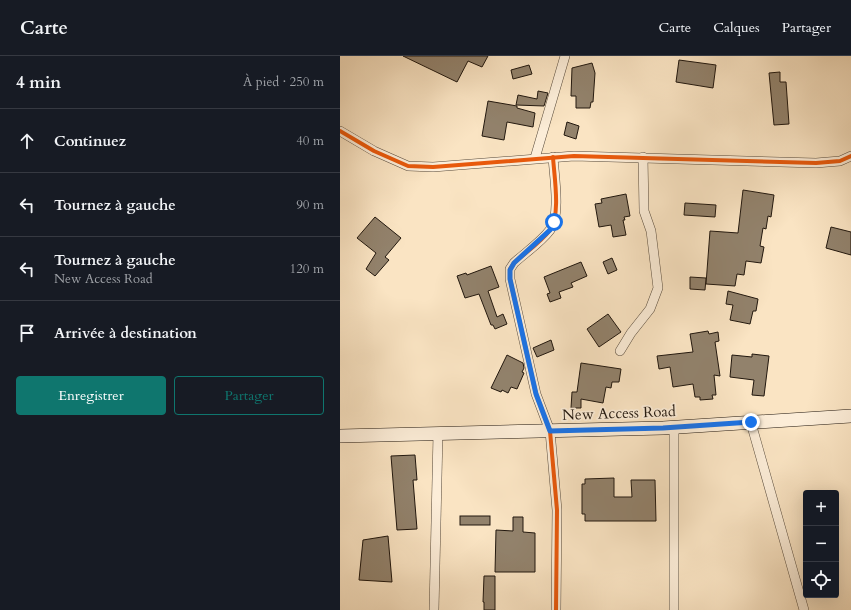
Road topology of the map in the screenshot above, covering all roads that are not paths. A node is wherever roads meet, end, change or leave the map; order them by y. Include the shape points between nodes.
1 (565, 56) edge
2 (340, 131) edge
3 (851, 156) edge
4 (552, 157) junction
5 (643, 157) junction
6 (535, 158) junction
7 (620, 351) dead end
8 (851, 416) edge
9 (751, 422) junction
10 (674, 428) junction
11 (550, 431) junction
12 (438, 434) junction
13 (340, 436) edge
14 (434, 610) edge
15 (556, 610) edge
16 (674, 610) edge
17 (804, 610) edge

1 - 6 street
2 - 6 street via 374,151 408,166 433,167
3 - 5 street via 816,163
4 - 5 street
4 - 6 street
4 - 11 street via 556,213 554,222 550,230 514,263 510,270 536,394
5 - 7 street via 644,210 651,231 658,288 650,309 630,333
8 - 9 main road, New Access Road
9 - 10 main road, New Access Road
9 - 17 street
10 - 11 main road, New Access Road
10 - 16 street
11 - 12 main road, New Access Road
11 - 15 street via 557,510
12 - 13 main road, New Access Road
12 - 14 street

